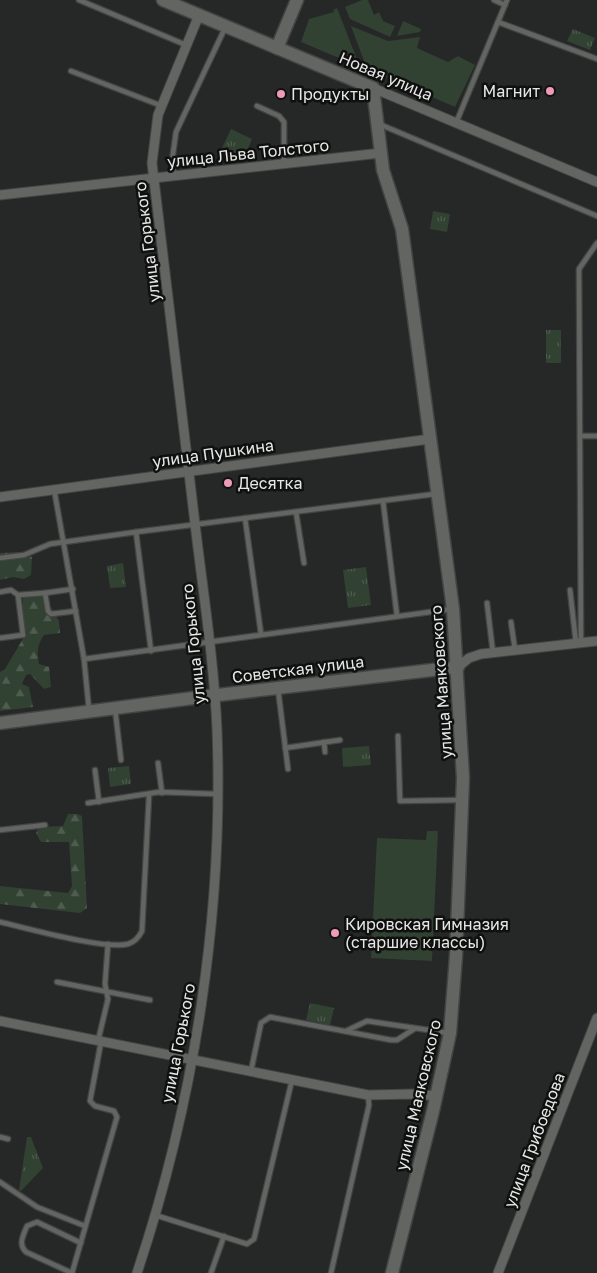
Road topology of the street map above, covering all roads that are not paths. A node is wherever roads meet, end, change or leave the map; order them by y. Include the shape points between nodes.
1 (79, 0) edge
2 (163, 0) edge
3 (297, 0) edge
4 (494, 0) edge
5 (506, 2) edge
6 (199, 15) junction
7 (498, 22) junction
8 (226, 26) junction
9 (187, 45) junction
10 (276, 48) junction
11 (597, 59) edge
12 (71, 71) dead end
13 (373, 88) junction
14 (162, 106) junction
15 (256, 106) dead end
16 (456, 123) junction
17 (377, 124) junction
18 (381, 153) junction
19 (284, 164) junction
20 (174, 176) junction
21 (154, 178) junction
22 (597, 182) edge
23 (0, 195) edge
24 (597, 216) edge
25 (597, 243) edge
26 (580, 436) junction
27 (597, 436) edge
28 (430, 439) junction
29 (189, 471) junction
30 (54, 489) junction
31 (438, 493) junction
32 (0, 497) edge
33 (383, 501) junction
34 (296, 512) junction
35 (245, 518) junction
36 (195, 524) junction
37 (136, 532) junction
38 (64, 542) junction
39 (0, 558) edge
40 (304, 563) dead end
41 (73, 589) junction
42 (570, 590) dead end
43 (0, 592) edge
44 (45, 592) junction
45 (18, 595) junction
46 (487, 603) dead end
47 (453, 609) junction
48 (76, 611) junction
49 (397, 616) junction
50 (511, 622) dead end
51 (261, 634) junction
52 (0, 638) edge
53 (597, 641) edge
54 (209, 643) junction
55 (579, 643) junction
56 (151, 650) junction
57 (515, 650) junction
58 (493, 653) junction
59 (84, 659) junction
60 (458, 667) junction
61 (277, 688) junction
62 (214, 695) junction
63 (114, 708) junction
64 (89, 712) junction
65 (0, 723) edge
66 (398, 736) dead end
67 (340, 740) dead end
68 (324, 742) junction
69 (285, 748) junction
70 (325, 752) dead end
71 (121, 760) dead end
72 (158, 764) dead end
73 (288, 768) dead end
74 (95, 770) dead end
75 (162, 792) junction
76 (217, 794) junction
77 (149, 796) junction
78 (463, 800) junction
79 (98, 802) junction
80 (88, 803) dead end
81 (45, 825) dead end
82 (0, 830) edge
83 (0, 922) edge
84 (108, 944) junction
85 (57, 982) dead end
86 (107, 992) junction
87 (150, 1000) dead end
88 (597, 1018) edge
89 (0, 1021) edge
90 (414, 1028) junction
91 (346, 1031) junction
92 (450, 1033) junction
93 (100, 1041) junction
94 (192, 1060) junction
95 (251, 1071) junction
96 (292, 1080) junction
97 (368, 1095) junction
98 (437, 1096) junction
99 (0, 1137) edge
100 (8, 1139) dead end
101 (0, 1182) edge
102 (154, 1214) junction
103 (85, 1226) junction
104 (224, 1236) junction
105 (81, 1242) junction
106 (72, 1273) edge
107 (137, 1273) edge
108 (211, 1273) edge
109 (331, 1273) edge
110 (392, 1273) edge
111 (498, 1273) edge

1 - 9 lane
2 - 6 street, Новая улица
3 - 10 street
4 - 5 lane
5 - 7 lane
6 - 8 street, Новая улица
6 - 9 street, улица Горького
7 - 11 lane
7 - 16 lane
8 - 10 street, Новая улица
8 - 20 lane via 176,132 172,161
9 - 14 street, улица Горького
10 - 13 street, Новая улица
12 - 14 lane
13 - 16 street, Новая улица
13 - 17 street, улица Маяковского
14 - 21 street, улица Горького via 153,146
15 - 19 lane via 279,116 284,122
16 - 22 street, Новая улица
17 - 18 street, улица Маяковского
17 - 24 lane
18 - 19 street, улица Льва Толстого
18 - 28 street, улица Маяковского via 402,229
19 - 20 street, улица Льва Толстого
20 - 21 street, улица Льва Толстого
21 - 23 street, улица Льва Толстого
21 - 29 street, улица Горького
25 - 26 lane via 579,269
26 - 27 lane
26 - 55 lane
28 - 29 street, улица Пушкина
28 - 31 street, улица Маяковского
29 - 30 street, улица Пушкина
29 - 36 street, улица Горького
30 - 32 street, улица Пушкина
30 - 38 lane
31 - 33 lane
31 - 47 street, улица Маяковского
33 - 34 lane
33 - 49 lane
34 - 35 lane
34 - 40 lane
35 - 36 lane
35 - 51 lane
36 - 37 lane
36 - 54 street, улица Горького
37 - 38 lane
37 - 56 lane
38 - 39 lane via 24,555
38 - 41 lane
41 - 44 lane
41 - 48 lane
42 - 55 lane
43 - 45 lane via 11,590
44 - 45 lane
44 - 48 lane via 51,614
45 - 52 lane via 23,635
46 - 58 lane
47 - 49 lane
47 - 60 street, улица Маяковского
48 - 59 lane
49 - 51 lane
50 - 57 lane
51 - 54 lane
53 - 55 street, Советская улица
54 - 56 lane
54 - 62 street, улица Горького
55 - 57 street, Советская улица
56 - 59 lane
57 - 58 street, Советская улица
58 - 60 street, Советская улица via 469,658
59 - 64 lane
60 - 61 street, Советская улица
60 - 78 street, улица Маяковского
61 - 62 street, Советская улица
61 - 69 lane
62 - 63 street, Советская улица
62 - 76 street, улица Горького
63 - 64 street, Советская улица
63 - 71 lane
64 - 65 street, Советская улица
66 - 78 lane via 400,801
67 - 68 lane
68 - 69 lane
68 - 70 lane
69 - 73 lane
72 - 75 lane
74 - 79 lane
75 - 76 lane
75 - 77 lane
76 - 94 street, улица Горького via 210,943
77 - 79 lane
77 - 84 lane via 142,931 128,944
78 - 92 street, улица Маяковского via 454,1010
79 - 80 lane
81 - 82 lane
83 - 84 lane
84 - 86 lane
85 - 86 lane
86 - 87 lane
86 - 93 lane
88 - 111 street, улица Грибоедова
89 - 93 street
90 - 91 lane via 367,1021
90 - 91 lane via 397,1040
90 - 92 lane
91 - 95 lane via 274,1017 264,1019
92 - 98 street, улица Маяковского
93 - 94 street
93 - 103 lane via 90,1101 95,1106 114,1111 117,1118
94 - 95 street
94 - 102 street, улица Горького
95 - 96 street
96 - 97 street
96 - 104 lane via 254,1239 247,1244
97 - 98 street
97 - 109 lane via 367,1114
98 - 110 street, улица Маяковского
99 - 100 lane
101 - 103 lane via 37,1207
102 - 104 lane
102 - 107 street, улица Горького
103 - 105 lane
104 - 108 lane
105 - 106 lane
105 - 106 lane via 37,1222 27,1226 21,1240 26,1252

